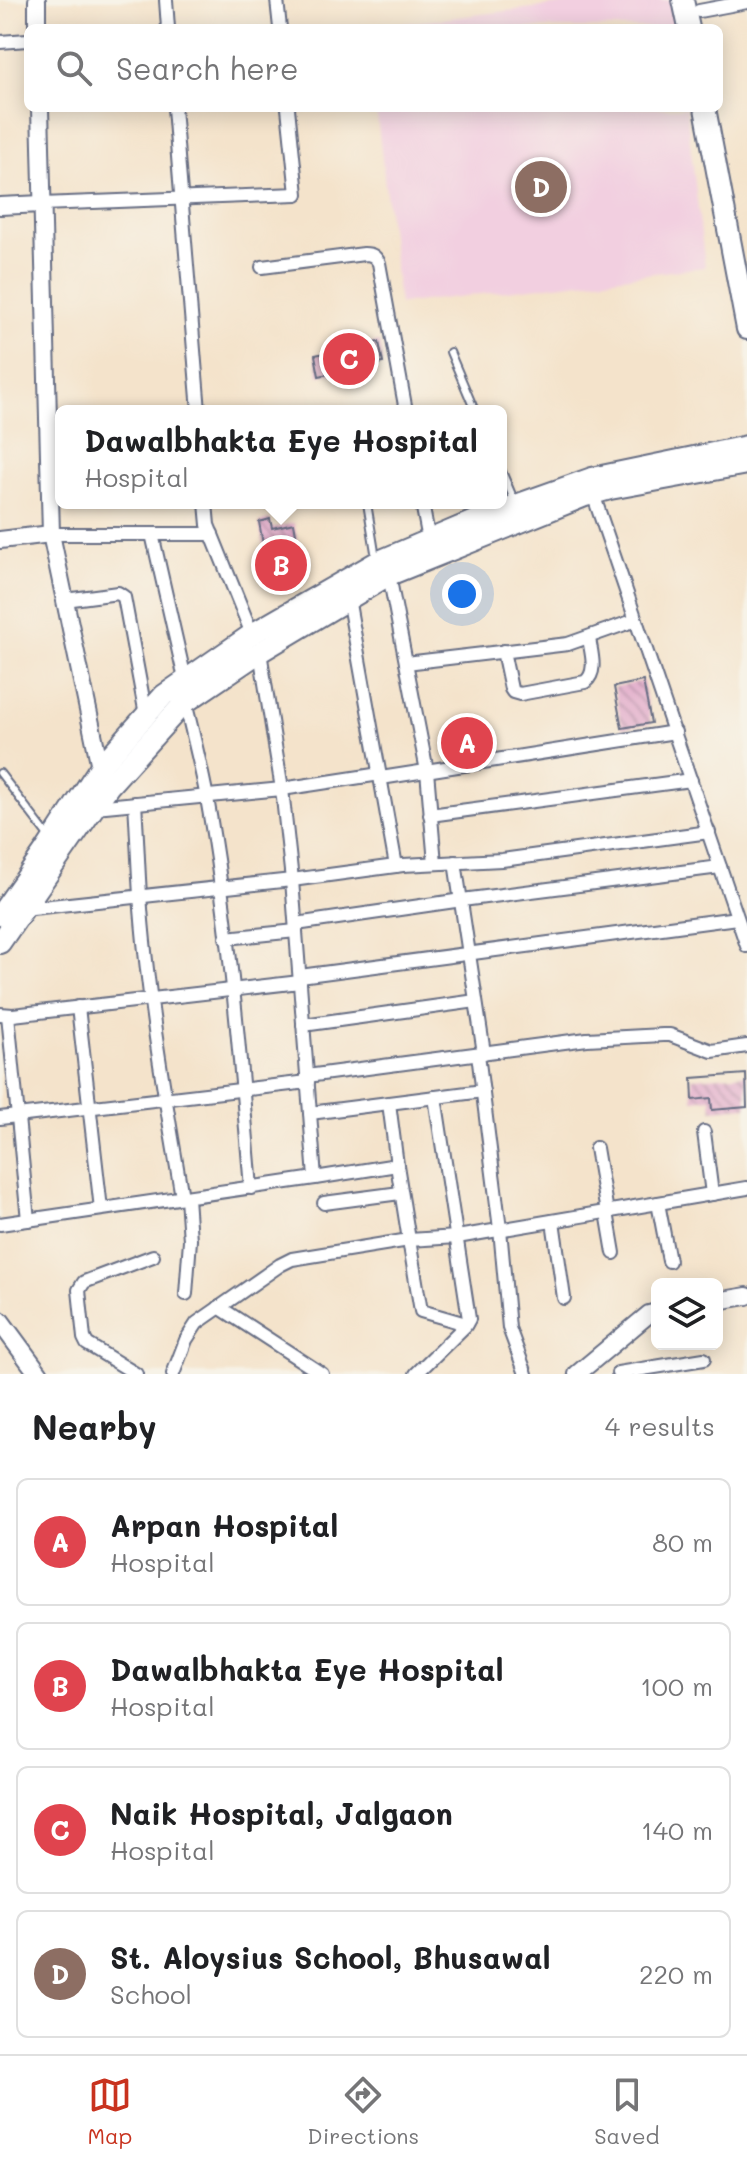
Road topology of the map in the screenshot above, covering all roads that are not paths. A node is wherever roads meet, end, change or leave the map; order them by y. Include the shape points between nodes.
1 (37, 0) edge
2 (166, 0) edge
3 (277, 0) edge
4 (747, 2) edge
5 (694, 13) edge
6 (37, 24) edge
7 (168, 24) edge
8 (280, 24) edge
9 (24, 40) edge
10 (0, 42) edge
11 (40, 112) edge
12 (174, 112) edge
13 (288, 112) edge
14 (706, 112) edge
15 (719, 112) edge
16 (181, 198) junction
17 (42, 204) junction
18 (0, 206) edge
19 (747, 261) edge
20 (262, 267) dead end
21 (747, 329) edge
22 (450, 352) dead end
23 (198, 405) edge
24 (405, 405) edge
25 (472, 405) edge
26 (747, 446) edge
27 (747, 464) edge
28 (507, 482) edge
29 (593, 494) junction
30 (517, 505) junction
31 (207, 509) edge
32 (368, 509) edge
33 (423, 509) edge
34 (507, 509) edge
35 (507, 509) edge
36 (51, 534) junction
37 (152, 534) junction
38 (212, 534) junction
39 (0, 540) edge
40 (429, 540) junction
41 (383, 569) junction
42 (348, 598) junction
43 (65, 600) junction
44 (636, 620) junction
45 (589, 638) junction
46 (256, 643) junction
47 (503, 651) junction
48 (406, 663) junction
49 (185, 679) junction
50 (185, 702) junction
51 (146, 715) junction
52 (675, 732) junction
53 (100, 767) junction
54 (427, 771) junction
55 (0, 773) edge
56 (380, 776) junction
57 (691, 780) junction
58 (282, 789) junction
59 (207, 796) junction
60 (135, 803) junction
61 (95, 807) junction
62 (430, 815) junction
63 (709, 832) junction
64 (52, 841) junction
65 (455, 862) junction
66 (435, 863) junction
67 (396, 866) junction
68 (720, 867) junction
69 (292, 880) junction
70 (220, 888) junction
71 (140, 897) junction
72 (462, 900) junction
73 (23, 909) junction
74 (0, 915) edge
75 (737, 918) junction
76 (296, 928) junction
77 (226, 938) junction
78 (0, 943) edge
79 (747, 946) edge
80 (469, 953) junction
81 (300, 979) junction
82 (233, 990) junction
83 (152, 999) junction
84 (476, 1001) junction
85 (78, 1007) junction
86 (4, 1014) edge
87 (303, 1025) junction
88 (747, 1046) edge
89 (481, 1054) junction
90 (308, 1079) junction
91 (242, 1090) junction
92 (483, 1091) junction
93 (435, 1097) junction
94 (165, 1099) junction
95 (389, 1103) junction
96 (88, 1108) junction
97 (310, 1113) junction
98 (18, 1116) junction
99 (0, 1118) edge
100 (704, 1132) dead end
101 (596, 1148) dead end
102 (397, 1165) junction
103 (315, 1178) junction
104 (251, 1188) junction
105 (747, 1188) edge
106 (400, 1193) junction
107 (712, 1194) junction
108 (184, 1197) junction
109 (324, 1203) dead end
110 (658, 1203) junction
111 (101, 1209) junction
112 (608, 1212) junction
113 (28, 1220) junction
114 (553, 1221) junction
115 (0, 1224) edge
116 (500, 1229) junction
117 (457, 1237) junction
118 (409, 1240) junction
119 (614, 1253) dead end
120 (153, 1256) dead end
121 (669, 1261) dead end
122 (186, 1294) dead end
123 (747, 1296) edge
124 (564, 1298) dead end
125 (723, 1300) edge
126 (219, 1307) junction
127 (651, 1314) edge
128 (0, 1321) edge
129 (466, 1324) junction
130 (704, 1359) dead end
131 (672, 1370) edge
132 (319, 1373) edge
133 (618, 1373) edge
134 (39, 1374) edge
135 (136, 1374) edge
136 (173, 1374) edge
137 (416, 1374) edge
138 (526, 1374) edge
139 (577, 1374) edge

1 - 6 street
2 - 7 street
3 - 8 street
4 - 5 street
9 - 10 street
11 - 17 street
12 - 16 street
13 - 16 street via 297,194
14 - 21 main road
15 - 19 main road
16 - 17 street
16 - 23 street
17 - 18 street
17 - 36 street
20 - 24 street via 364,254 376,257
22 - 25 lane
26 - 30 main road via 592,478
27 - 29 main road
28 - 30 lane
29 - 41 main road
29 - 44 street
30 - 35 main road
31 - 38 street
32 - 41 lane
33 - 40 street
34 - 40 main road
36 - 37 street
36 - 39 street
36 - 43 street
37 - 38 street
37 - 49 street
38 - 46 street
40 - 41 main road
41 - 42 main road
41 - 46 main road
41 - 48 street
42 - 46 main road
42 - 56 street
43 - 51 street via 118,593 124,597
43 - 53 street
44 - 45 street
44 - 52 street
45 - 47 street
45 - 47 street via 589,679 520,694 511,689
46 - 49 main road
46 - 50 main road
46 - 58 street
47 - 48 street
48 - 54 street
49 - 51 main road
50 - 59 street
50 - 61 main road
51 - 53 main road
52 - 54 street
52 - 57 street
53 - 64 main road
54 - 56 street
54 - 62 street
55 - 64 lane
56 - 58 street
56 - 67 street
57 - 62 street
57 - 63 street
58 - 59 street
58 - 69 street
59 - 60 street
59 - 70 street
60 - 61 street
60 - 71 street
61 - 73 main road
62 - 66 street
63 - 65 street
63 - 68 street
64 - 74 main road
65 - 66 street
65 - 72 street
66 - 67 street
67 - 69 street
68 - 72 street
68 - 75 street
69 - 70 street
69 - 76 street
70 - 71 street
70 - 77 street
71 - 73 street
71 - 83 street
72 - 76 street
72 - 80 street
73 - 78 main road
75 - 79 street
75 - 80 street
76 - 77 street
76 - 81 street
77 - 82 street
80 - 81 street
80 - 84 street
81 - 82 street
81 - 87 street
82 - 83 street
82 - 91 street
83 - 85 street
83 - 94 street
84 - 87 street
84 - 89 street
85 - 86 street
85 - 96 street
86 - 98 street
87 - 90 street
88 - 89 street via 712,1051 663,1035
89 - 90 street
89 - 92 street
90 - 91 street
90 - 97 street
91 - 94 street
91 - 104 street
92 - 93 street
92 - 116 street
93 - 95 street
93 - 117 street
94 - 96 street
94 - 108 street
95 - 97 street
95 - 102 street
96 - 98 street
96 - 111 street
97 - 103 street
98 - 99 street
98 - 113 street
100 - 107 street
101 - 112 street
102 - 103 street
102 - 106 street
103 - 104 street
104 - 108 street
105 - 107 street
106 - 109 street
106 - 118 street
107 - 110 street
108 - 111 street
108 - 122 street via 190,1240
110 - 112 street
110 - 121 street
111 - 113 street
112 - 114 street
112 - 119 street
113 - 115 street
114 - 116 street
114 - 124 street
116 - 117 street
116 - 138 street via 509,1328
117 - 118 street
117 - 129 street via 469,1314
118 - 126 street via 286,1261
118 - 129 street via 421,1311
120 - 135 street via 84,1282 79,1290 87,1344
123 - 125 street
126 - 132 street
126 - 136 street via 191,1330
127 - 139 street
128 - 134 main road
129 - 137 street
130 - 131 street
131 - 133 street

